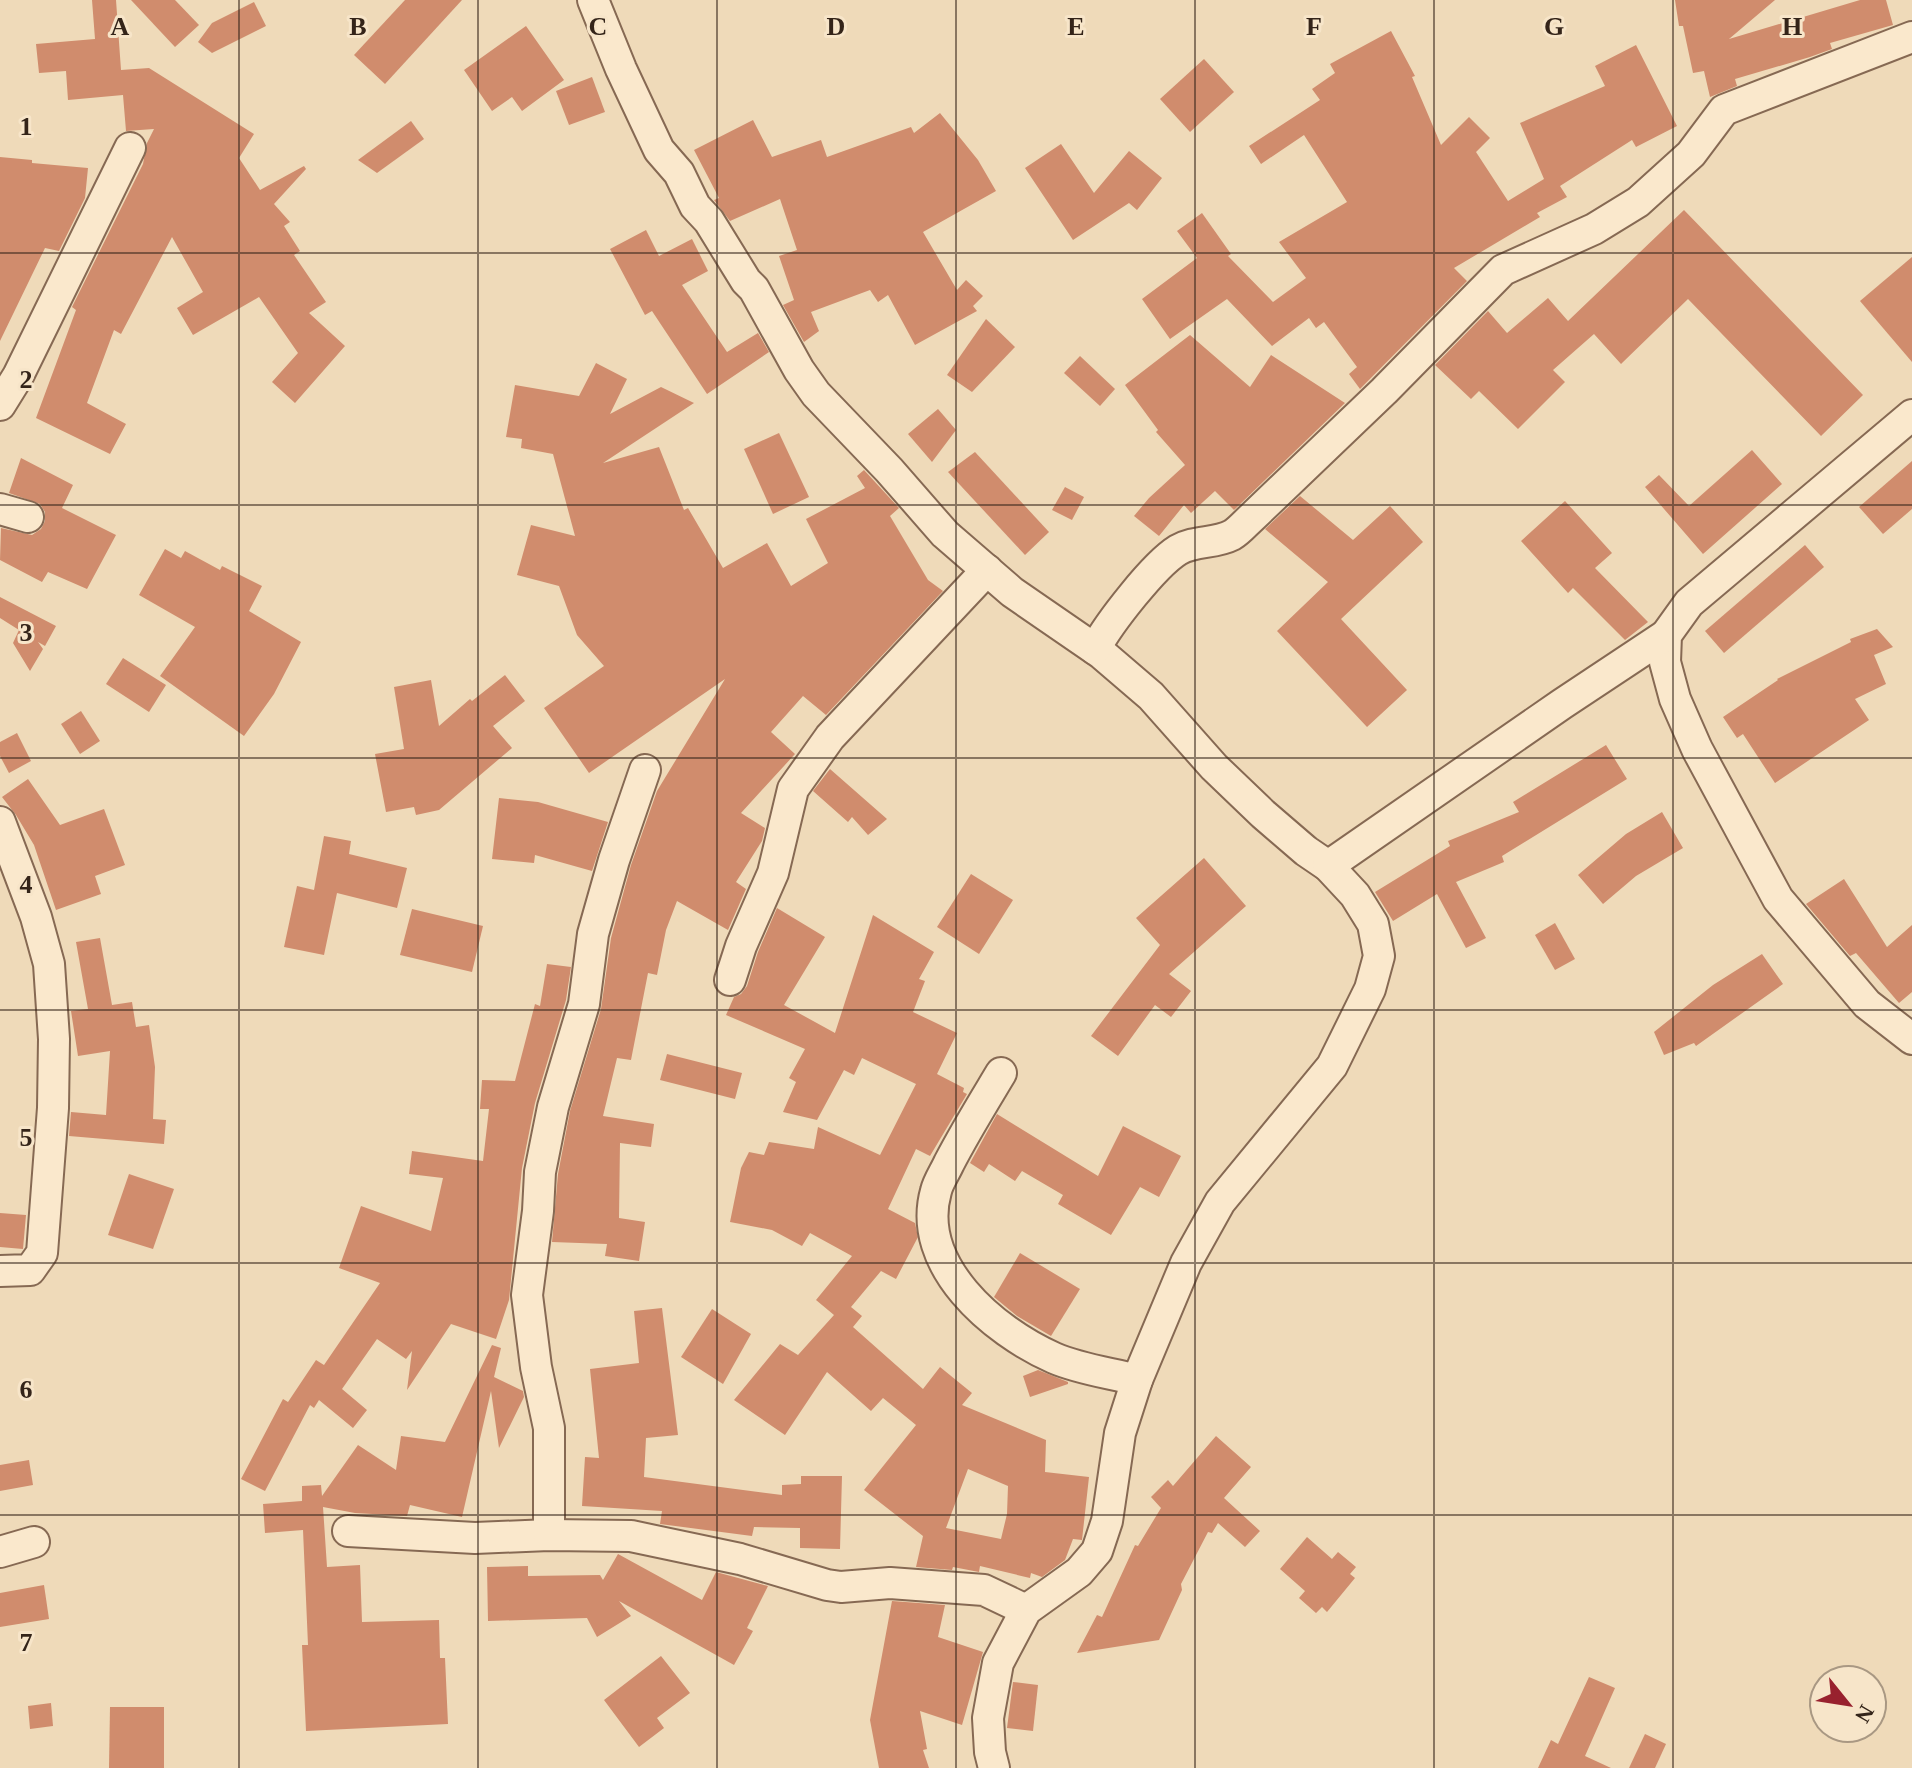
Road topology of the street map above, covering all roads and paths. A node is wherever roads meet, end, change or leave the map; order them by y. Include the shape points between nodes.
1 (593, 0) edge
2 (1912, 37) edge
3 (130, 148) dead end
4 (0, 405) edge
5 (1912, 415) edge
6 (987, 570) junction
7 (1666, 635) junction
8 (1095, 649) junction
9 (645, 770) dead end
10 (0, 822) edge
11 (1328, 866) junction
12 (730, 980) dead end
13 (1912, 1039) edge
14 (1001, 1073) dead end
15 (0, 1271) edge
16 (1137, 1380) junction
17 (348, 1531) dead end
18 (549, 1535) junction
19 (34, 1542) dead end
20 (0, 1552) edge
21 (1026, 1610) junction
22 (994, 1768) edge

1 - 6 street via 659,150 754,289 799,370 945,534
2 - 8 street via 1724,110 1691,154 1638,202 1594,229 1503,270 1246,523 1232,535 1179,549 1163,562 1107,626
3 - 4 street
5 - 7 street via 1689,603
6 - 8 street
6 - 12 street via 830,737 793,789 773,873
7 - 11 street
7 - 13 street via 1665,662 1675,699 1778,899 1867,1004
8 - 11 street via 1151,696 1263,814
9 - 18 street via 593,934 584,1004 540,1172 527,1295 549,1428
10 - 15 street via 49,964 54,1039 42,1253 30,1270
11 - 16 street via 1373,924 1379,956 1370,989 1332,1066 1220,1202 1186,1263
14 - 16 street via 936,1190 934,1239 958,1287 997,1323 1054,1358
16 - 21 street via 1120,1433 1107,1521 1097,1551 1079,1572
17 - 18 street via 475,1538
18 - 21 street via 631,1536 841,1587 890,1583 984,1590
19 - 20 street
21 - 22 street via 998,1663 988,1718

